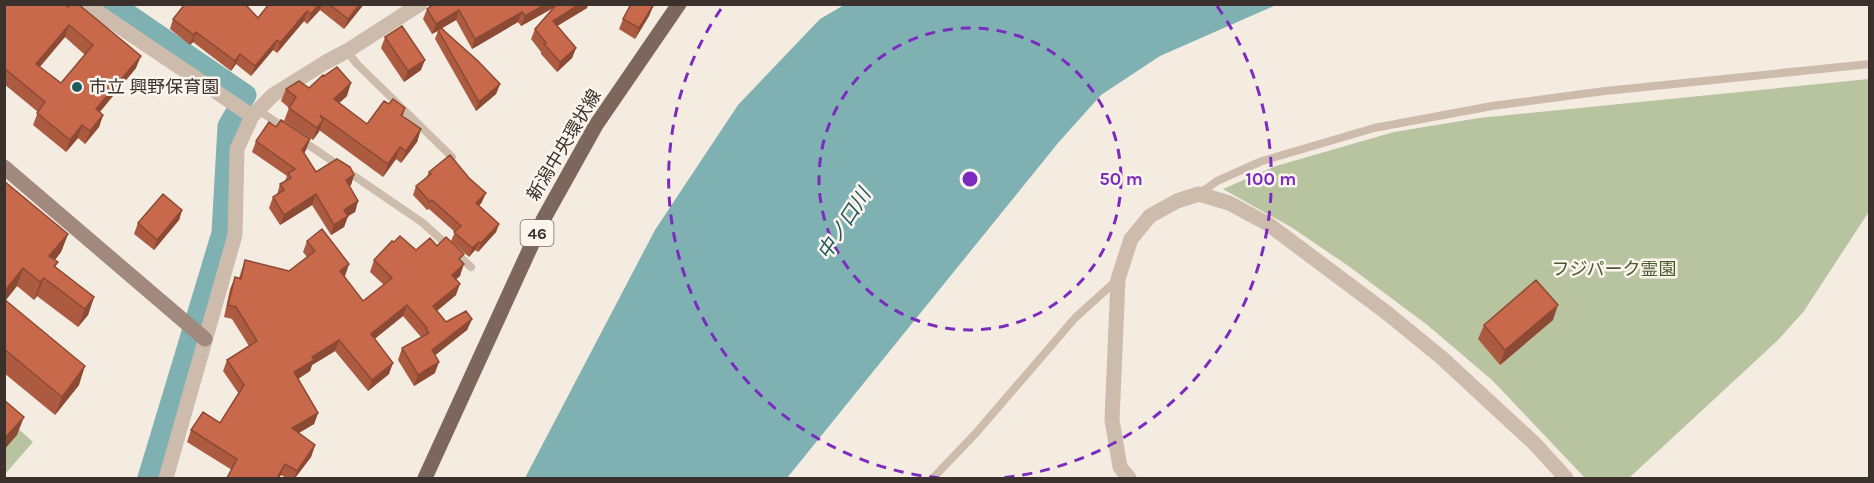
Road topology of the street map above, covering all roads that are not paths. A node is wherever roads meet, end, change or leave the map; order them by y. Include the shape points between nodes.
1 (86, 4) edge
2 (420, 4) edge
3 (679, 4) edge
4 (347, 51) junction
5 (1869, 64) edge
6 (255, 113) junction
7 (287, 130) edge
8 (297, 136) edge
9 (452, 157) edge
10 (4, 167) edge
11 (1199, 194) junction
12 (471, 267) dead end
13 (1118, 279) junction
14 (205, 339) junction
15 (166, 478) edge
16 (425, 478) edge
17 (933, 478) edge
18 (1129, 478) edge
19 (1566, 478) edge

1 - 6 street
2 - 4 street
3 - 16 main road, 新潟中央環状線 / 46 via 596,125 543,220
4 - 6 street via 273,95
4 - 9 lane
5 - 11 lane via 1605,91 1492,106 1374,128 1262,161 1217,181
6 - 7 lane
6 - 14 street via 237,149 235,235
8 - 12 lane via 423,223
10 - 14 street
11 - 13 street via 1149,216 1131,239
11 - 19 street via 1229,202 1268,224 1387,313 1442,358
13 - 17 lane via 1075,318
13 - 18 street via 1112,420 1120,467
14 - 15 street

